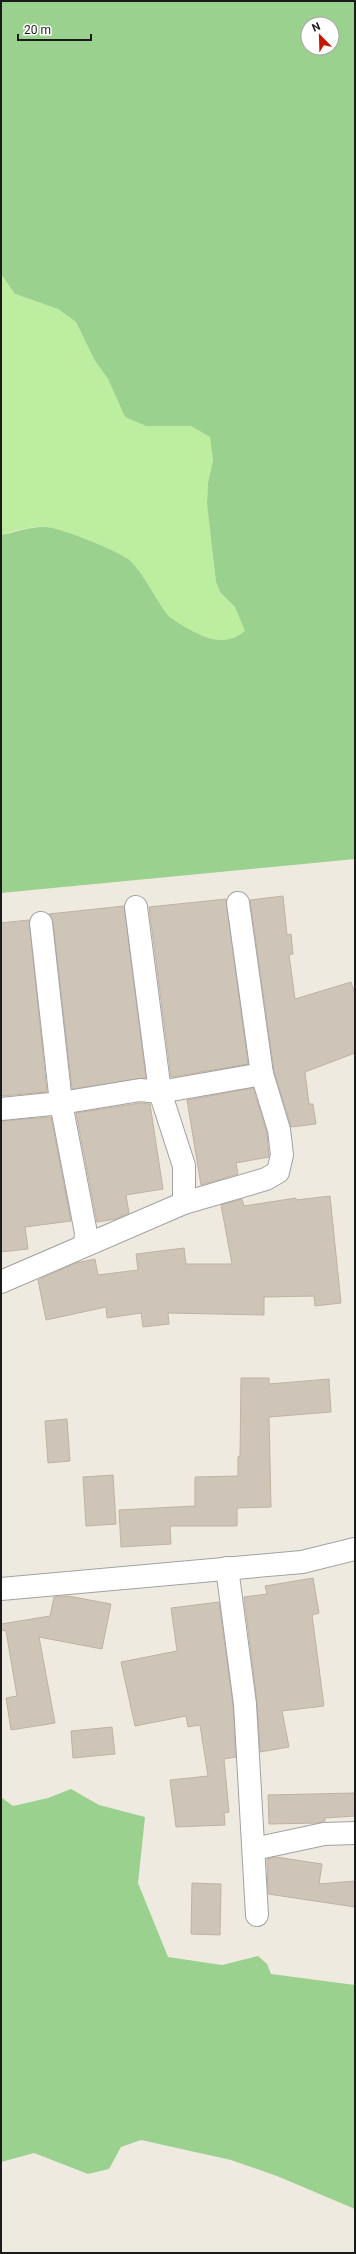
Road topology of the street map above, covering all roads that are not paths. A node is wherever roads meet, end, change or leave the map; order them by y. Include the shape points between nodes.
1 (238, 903) dead end
2 (136, 907) dead end
3 (41, 923) dead end
4 (262, 1074) junction
5 (160, 1092) junction
6 (61, 1103) junction
7 (1, 1109) edge
8 (184, 1203) junction
9 (85, 1246) junction
10 (1, 1282) edge
11 (355, 1549) edge
12 (227, 1568) junction
13 (1, 1589) edge
14 (355, 1833) edge
15 (254, 1849) junction
16 (257, 1915) dead end

1 - 4 street
2 - 5 street
3 - 6 street
4 - 5 street
4 - 8 street via 280,1136 282,1155 278,1172 266,1179
5 - 6 street via 140,1090
5 - 8 street via 184,1166
6 - 7 street
6 - 9 street via 86,1233
8 - 9 street
9 - 10 street
11 - 12 street via 302,1562
12 - 13 street
12 - 15 street via 245,1704
14 - 15 street via 324,1834
15 - 16 street

